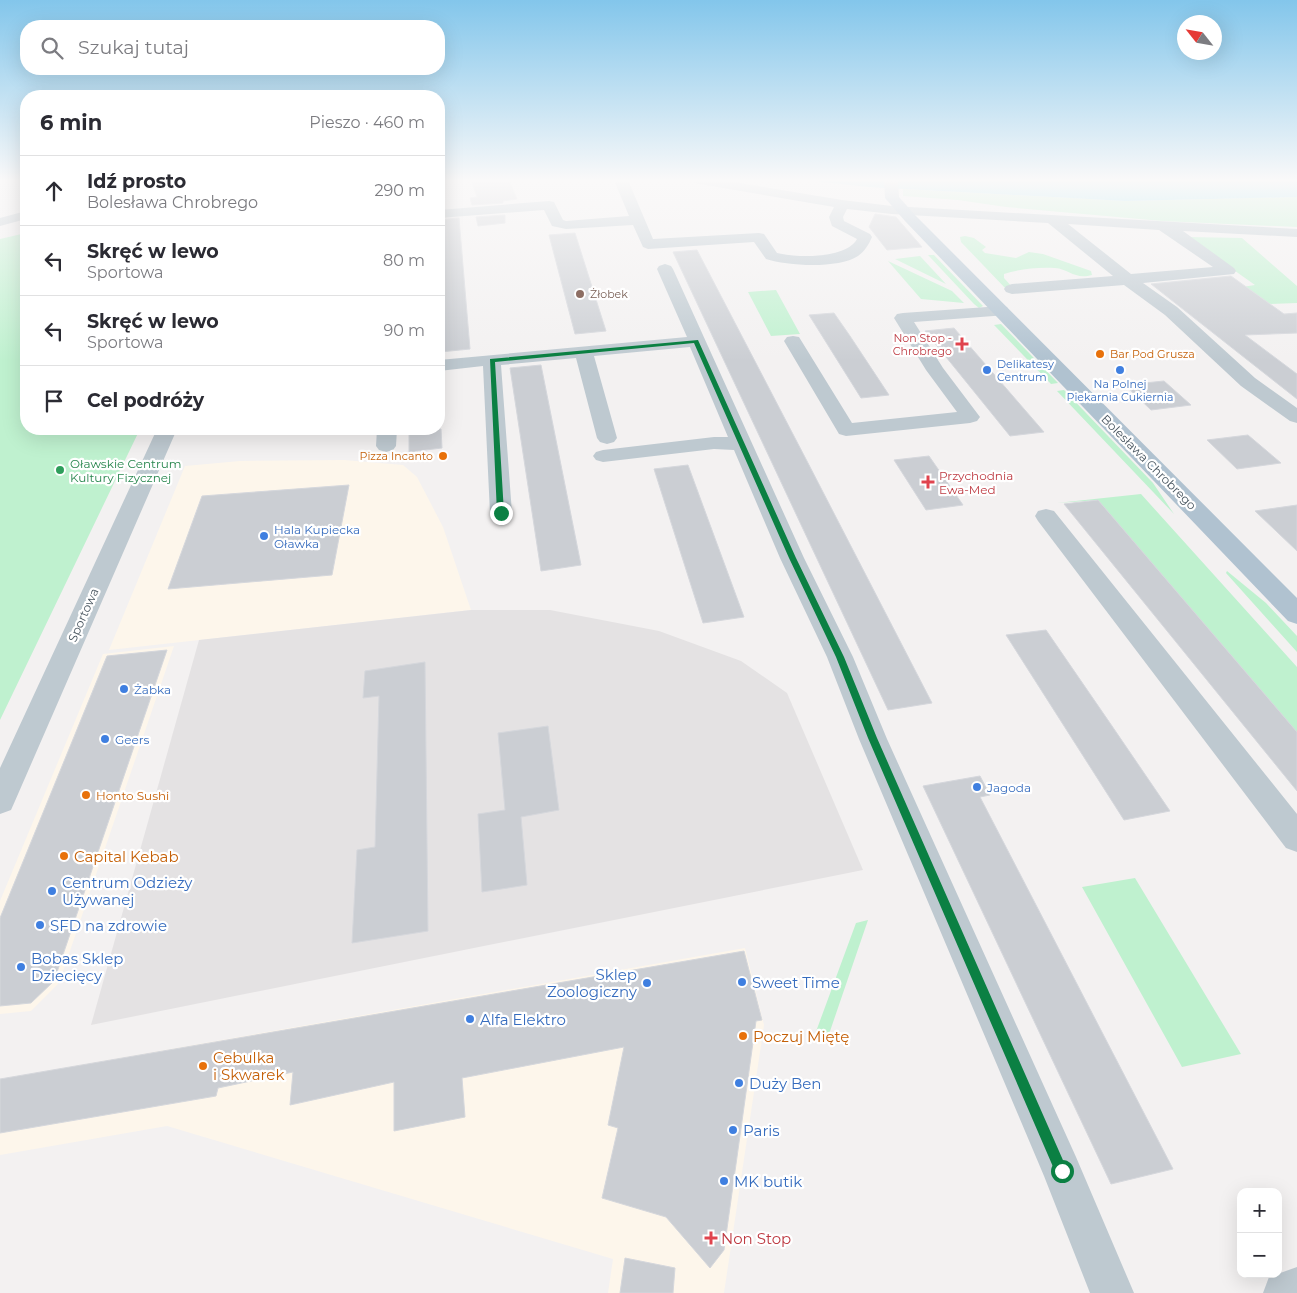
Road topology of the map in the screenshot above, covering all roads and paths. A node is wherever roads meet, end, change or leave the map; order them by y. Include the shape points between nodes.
1 (646, 240) edge
2 (706, 240) edge
3 (761, 240) edge
4 (864, 240) edge
5 (932, 240) edge
6 (1078, 240) edge
7 (1187, 240) edge
8 (665, 269) dead end
9 (1128, 280) junction
10 (1012, 289) dead end
11 (1000, 311) junction
12 (696, 341) junction
13 (794, 341) dead end
14 (585, 351) junction
15 (492, 361) junction
16 (445, 365) edge
17 (1297, 417) edge
18 (164, 435) edge
19 (740, 444) junction
20 (501, 513) dead end
21 (1046, 516) dead end
22 (1297, 614) edge
23 (0, 801) edge
24 (1297, 838) edge
25 (1297, 1290) edge
26 (1112, 1293) edge
27 (1285, 1293) edge

1 - 2 street via 648,244
3 - 4 street via 771,256 793,261 850,254
5 - 11 main road, Bolesława Chrobrego
6 - 9 street
7 - 9 street via 1228,271
8 - 12 street
9 - 10 street
9 - 17 street via 1171,311 1185,328 1248,382
11 - 13 street via 903,318 935,370 970,417 846,430
11 - 22 main road, Bolesława Chrobrego
12 - 14 street
12 - 19 street
14 - 15 street
14 - 19 street via 605,447
15 - 16 street
15 - 20 street
18 - 23 street, Sportowa
19 - 26 street via 840,657
21 - 24 street
25 - 27 street

